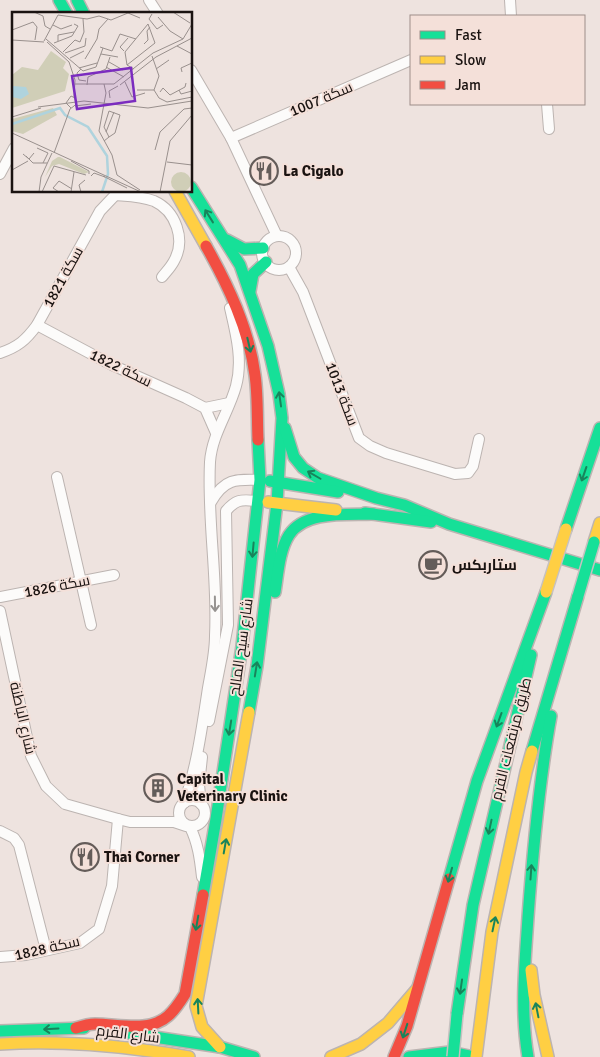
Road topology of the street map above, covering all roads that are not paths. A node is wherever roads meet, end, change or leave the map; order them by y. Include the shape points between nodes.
1 (59, 0) edge
2 (77, 0) edge
3 (149, 0) edge
4 (510, 0) edge
5 (66, 12) edge
6 (83, 12) edge
7 (157, 12) edge
8 (511, 15) edge
9 (410, 60) edge
10 (192, 72) edge
11 (547, 105) edge
12 (549, 129) dead end
13 (231, 138) junction
14 (12, 152) edge
15 (0, 174) edge
16 (192, 189) edge
17 (176, 192) edge
18 (117, 193) edge
19 (277, 236) junction
20 (223, 237) junction
21 (263, 248) junction
22 (266, 262) junction
23 (289, 267) junction
24 (222, 273) junction
25 (162, 277) dead end
26 (250, 292) junction
27 (37, 325) junction
28 (0, 353) edge
29 (229, 403) junction
30 (205, 408) junction
31 (282, 418) junction
32 (600, 428) edge
33 (216, 434) junction
34 (480, 440) dead end
35 (57, 477) dead end
36 (260, 480) junction
37 (279, 482) junction
38 (376, 498) junction
39 (258, 501) junction
40 (277, 503) junction
41 (211, 504) junction
42 (373, 514) junction
43 (600, 523) edge
44 (449, 524) junction
45 (600, 570) edge
46 (114, 575) dead end
47 (82, 582) junction
48 (546, 592) junction
49 (0, 597) edge
50 (0, 611) edge
51 (571, 617) junction
52 (91, 625) dead end
53 (261, 638) junction
54 (201, 804) junction
55 (182, 806) junction
56 (118, 819) junction
57 (163, 822) junction
58 (188, 826) junction
59 (0, 831) edge
60 (201, 900) junction
61 (528, 920) junction
62 (46, 950) junction
63 (0, 957) edge
64 (417, 988) junction
65 (76, 1028) junction
66 (0, 1032) edge
67 (0, 1044) edge
68 (220, 1047) junction
69 (189, 1057) edge
70 (254, 1057) edge
71 (331, 1057) edge
72 (394, 1057) edge
73 (410, 1057) edge
74 (453, 1057) edge
75 (475, 1057) edge
76 (528, 1057) edge
77 (548, 1057) edge

1 - 5 main road
2 - 6 main road
3 - 7 street
4 - 8 street
9 - 13 street, سكة 1007
10 - 13 street
11 - 12 street
13 - 19 street
14 - 15 street
20 -> 16 main road, شارع سيح المالح
17 - 24 main road, شارع سيح المالح
18 - 25 street via 150,200 171,214 179,234 178,249
18 - 27 street, سكة 1821 via 100,210
19 - 21 street
19 - 23 street via 288,238 295,247 296,257
20 - 21 main road via 238,249
20 - 26 main road, شارع سيح المالح via 240,265
21 - 22 street
22 - 23 street via 274,269
22 - 26 main road via 252,276
23 - 34 street, سكة 1013 via 303,292 360,438 386,453 456,474 468,473 473,466
24 - 29 street via 238,343 236,386
24 -> 36 main road, شارع سيح المالح via 248,339 255,375
31 -> 26 main road, شارع سيح المالح via 268,346
27 - 28 street, سكة 1821 via 26,340
27 - 30 street, سكة 1822 via 112,365
29 - 30 street
29 - 33 street
30 - 33 street
31 - 37 main road, شارع سيح المالح
38 -> 31 main road via 318,478 303,468 294,457
32 -> 48 main road, طريق مرتفعات القرم, bridge
33 - 41 street via 210,460
35 - 47 street
36 - 37 main road
36 - 39 main road, شارع سيح المالح
36 - 41 street via 228,482 217,492
37 - 38 main road
37 - 40 main road, شارع سيح المالح
38 - 44 main road via 404,505
39 - 40 main road
39 - 54 street via 241,500 226,511 228,625 203,751 198,785
39 -> 60 main road, شارع سيح المالح via 242,646
40 - 42 main road
40 - 53 main road, شارع سيح المالح
41 -> 55 street via 216,637 203,724 190,787
42 - 44 main road
42 - 53 main road via 309,519 290,534
43 - 51 main road, طريق مرتفعات القرم, bridge
44 - 45 main road
46 - 47 street, سكة 1826
47 - 49 street, سكة 1826
47 - 52 street
48 -> 64 main road via 477,781
48 -> 74 main road, طريق مرتفعات القرم, bridge via 473,905
50 - 56 street, شارع الباطنة via 31,756 46,786 66,804
61 -> 51 main road via 534,832 544,755
75 -> 51 main road, طريق مرتفعات القرم via 492,932 526,772
68 -> 53 main road, شارع سيح المالح via 202,1027 196,1006
54 - 55 street via 190,800
54 - 58 street via 205,811 204,819 198,825
55 - 57 street
55 - 58 street via 180,820
56 - 57 street, شارع الباطنة
56 - 62 street, سكة 1828 via 112,886 99,929 80,943
57 - 58 street, شارع الباطنة
58 - 60 street via 196,840 201,861
59 - 62 street via 14,838 19,845
60 -> 65 main road, شارع سيح المالح via 185,994 177,1008 166,1018 140,1027 96,1023
61 - 76 main road via 523,1010
77 -> 61 main road via 534,994
62 - 63 street, سكة 1828
64 - 71 main road via 388,1023 361,1044
64 -> 72 main road
65 -> 66 main road, شارع القرم
65 - 68 main road, شارع القرم
67 - 69 main road, شارع القرم via 67,1042
68 - 70 main road, شارع القرم
73 - 75 main road via 450,1052

